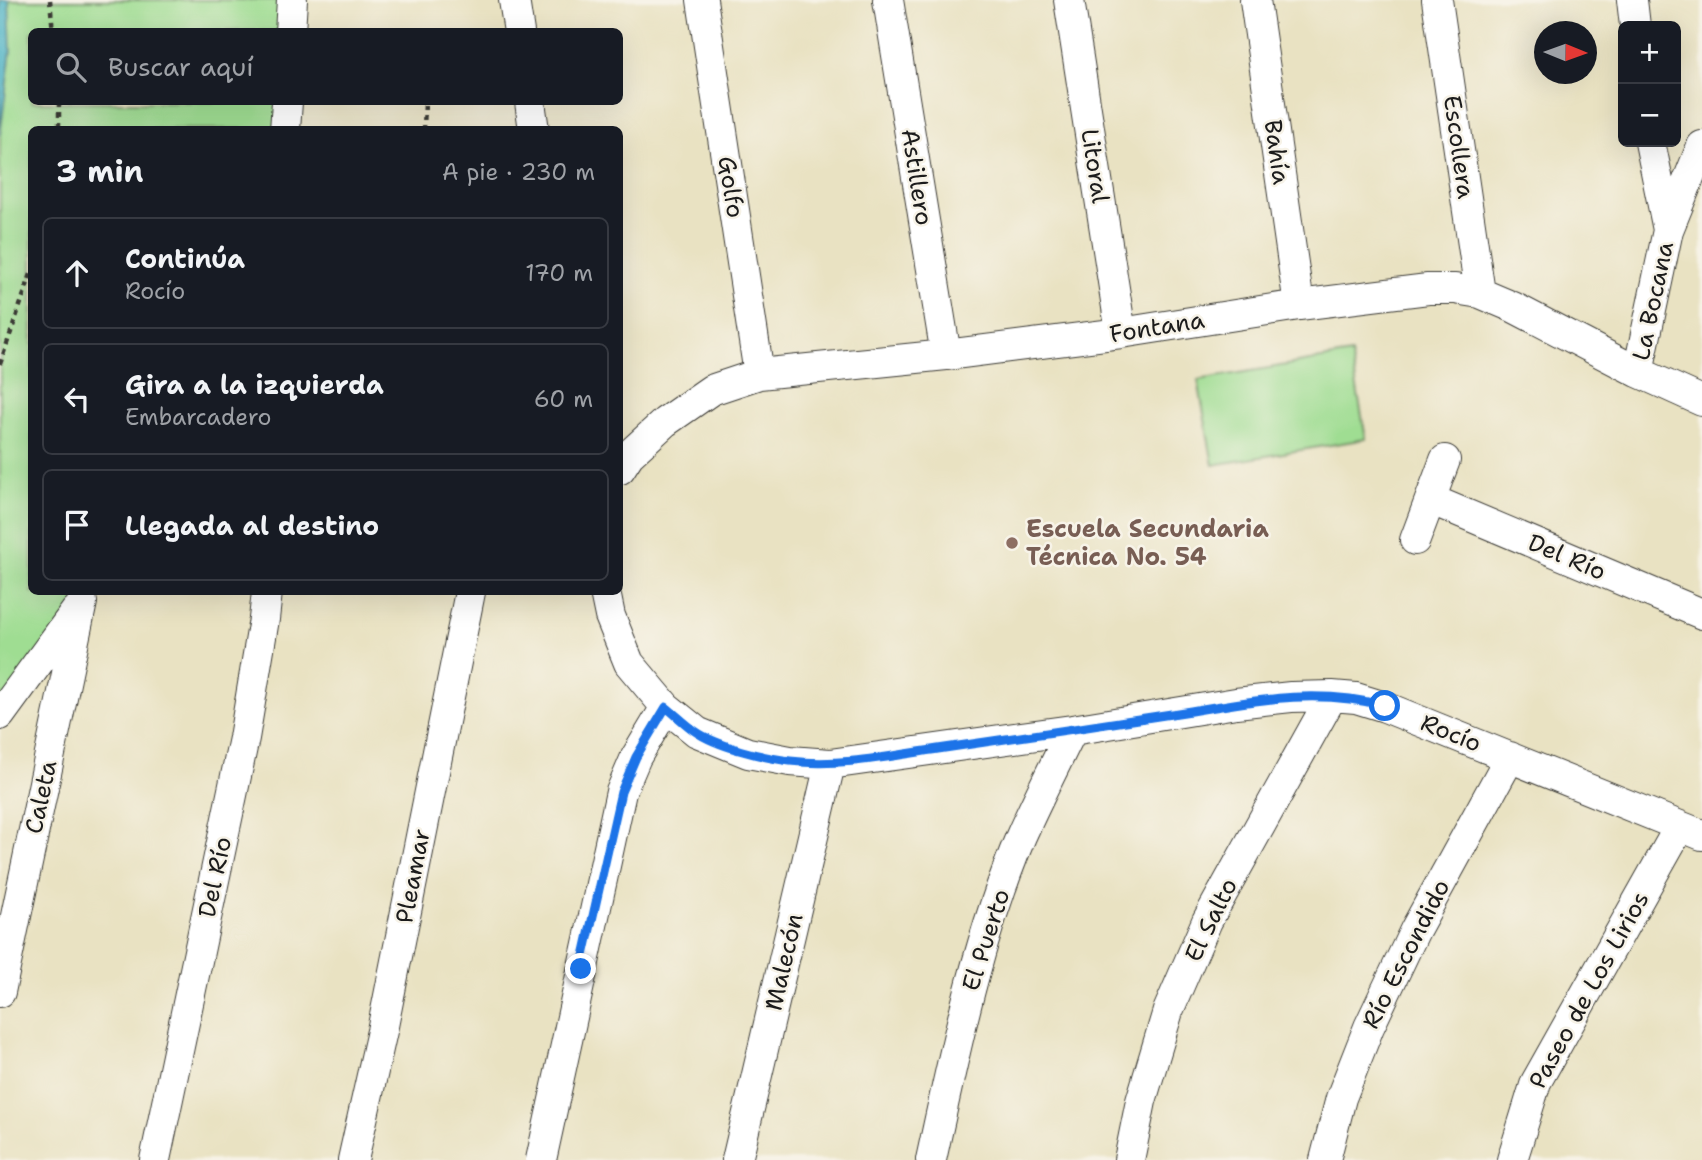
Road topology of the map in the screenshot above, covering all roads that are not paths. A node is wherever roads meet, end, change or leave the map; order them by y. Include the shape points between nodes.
1 (292, 0) edge
2 (514, 0) edge
3 (702, 0) edge
4 (888, 0) edge
5 (1069, 0) edge
6 (1255, 0) edge
7 (1437, 0) edge
8 (1632, 0) edge
9 (1634, 21) edge
10 (290, 28) edge
11 (518, 28) edge
12 (287, 105) edge
13 (530, 105) edge
14 (285, 126) edge
15 (533, 126) edge
16 (1702, 146) edge
17 (1651, 147) edge
18 (1668, 230) junction
19 (1480, 293) junction
20 (1299, 305) junction
21 (1121, 333) junction
22 (946, 355) junction
23 (1638, 372) junction
24 (759, 374) junction
25 (1702, 401) edge
26 (1445, 460) dead end
27 (623, 464) edge
28 (1432, 500) junction
29 (1415, 540) dead end
30 (267, 595) edge
31 (469, 595) edge
32 (606, 595) edge
33 (87, 597) edge
34 (1702, 614) edge
35 (1332, 696) junction
36 (666, 707) junction
37 (0, 715) edge
38 (1072, 730) junction
39 (1510, 757) junction
40 (830, 764) junction
41 (1691, 830) edge
42 (0, 992) edge
43 (155, 1160) edge
44 (353, 1160) edge
45 (541, 1160) edge
46 (737, 1160) edge
47 (931, 1160) edge
48 (1129, 1160) edge
49 (1325, 1160) edge
50 (1512, 1160) edge

1 - 10 street
2 - 11 street
3 - 24 street, Golfo
4 - 22 street, Astillero
5 - 21 street, Litoral
6 - 20 street, Bahía
7 - 19 street, Escollera
8 - 9 street
12 - 14 street
13 - 15 street
16 - 18 street, La Bocana
17 - 18 street, La Bocana
18 - 23 street, La Bocana
19 - 20 street, Fontana via 1428,289
19 - 23 street, Fontana
20 - 21 street, Fontana
21 - 22 street, Fontana
22 - 24 street, Fontana
23 - 25 street, Fontana
24 - 27 street, Fontana via 711,390 665,422
26 - 28 street
28 - 29 street
28 - 34 street, Del Río
30 - 43 street, Del Río via 244,738
31 - 44 street, Pleamar
32 - 36 street, Rocío via 629,663
33 - 37 street
33 - 42 street, Caleta
35 - 38 street, Rocío via 1236,703
35 - 39 street, Rocío via 1385,706
35 - 48 street, El Salto via 1207,921 1168,1011
36 - 40 street, Rocío via 697,732 748,753
36 - 45 street via 621,792
38 - 40 street, Rocío
38 - 47 street, El Puerto via 1021,836 987,929 960,1023
39 - 41 street, Rocío
39 - 49 street, Río Escondido via 1415,930 1368,1027 1341,1098
40 - 46 street, Malecón
41 - 50 street, Paseo de Los Lirios via 1536,1082

